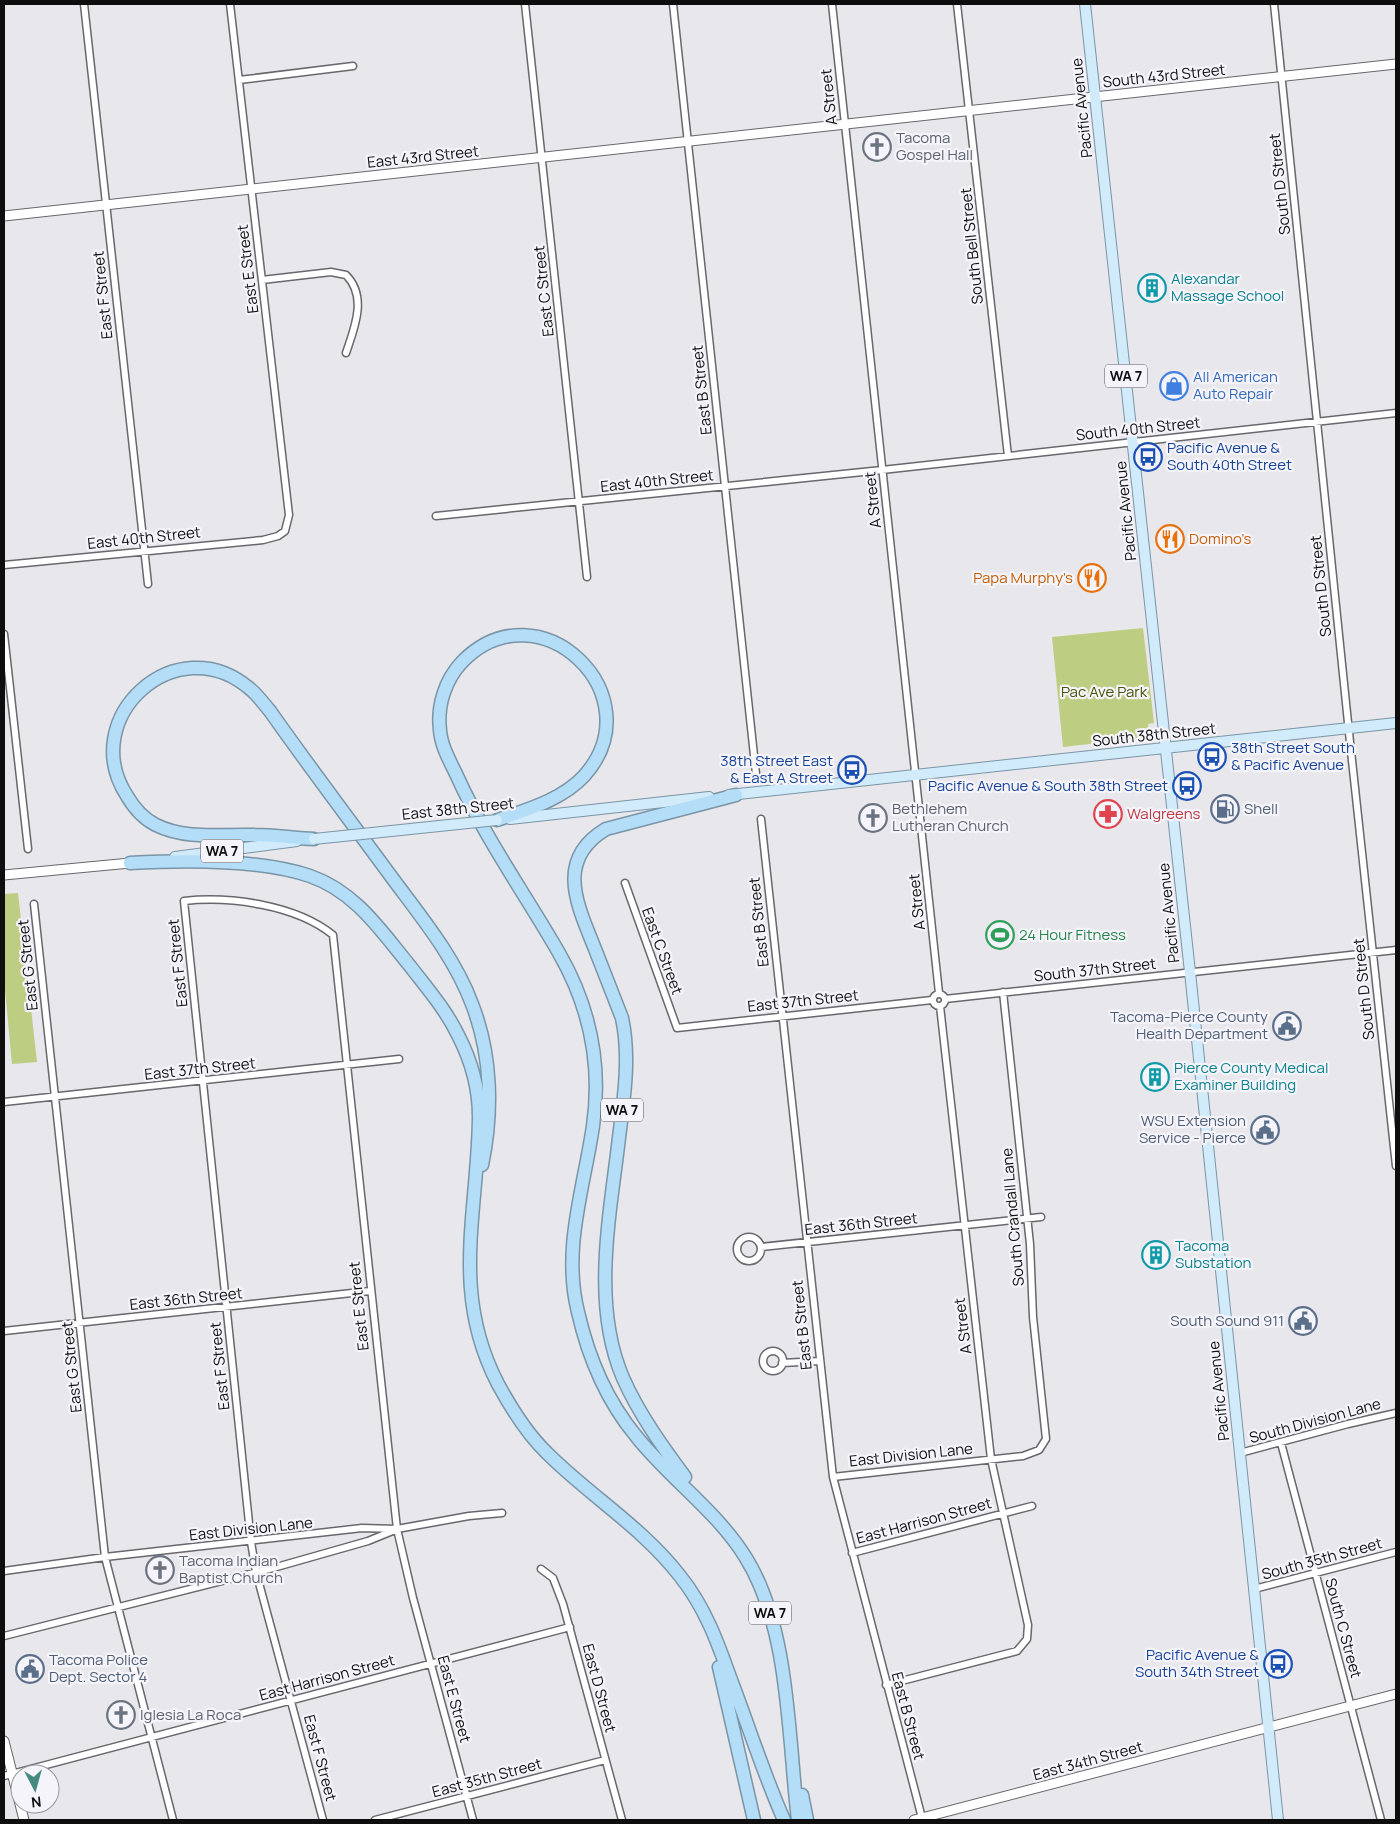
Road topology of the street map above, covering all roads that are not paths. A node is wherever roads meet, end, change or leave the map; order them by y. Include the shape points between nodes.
1 (84, 4) edge
2 (230, 4) edge
3 (525, 4) edge
4 (672, 4) edge
5 (832, 4) edge
6 (957, 4) edge
7 (1085, 4) edge
8 (1274, 4) edge
9 (1396, 64) edge
10 (353, 66) dead end
11 (1282, 78) junction
12 (239, 80) junction
13 (1096, 97) junction
14 (970, 111) junction
15 (845, 124) junction
16 (687, 142) junction
17 (542, 158) junction
18 (251, 189) junction
19 (105, 206) junction
20 (4, 216) edge
21 (262, 280) junction
22 (346, 353) dead end
23 (1396, 413) edge
24 (1317, 422) junction
25 (1133, 442) junction
26 (1008, 456) junction
27 (882, 470) junction
28 (724, 486) junction
29 (580, 502) junction
30 (436, 516) dead end
31 (285, 531) joint
32 (144, 550) junction
33 (4, 565) edge
34 (587, 576) dead end
35 (148, 584) dead end
36 (4, 634) edge
37 (1396, 723) edge
38 (1348, 729) junction
39 (1166, 749) junction
40 (756, 774) dead end
41 (916, 775) junction
42 (736, 794) junction
43 (761, 819) dead end
44 (497, 820) junction
45 (314, 839) junction
46 (28, 849) dead end
47 (130, 862) junction
48 (4, 875) edge
49 (625, 883) dead end
50 (184, 901) joint
51 (34, 904) dead end
52 (1396, 950) edge
53 (1372, 952) junction
54 (1190, 972) junction
55 (1004, 992) junction
56 (939, 993) junction
57 (945, 999) junction
58 (932, 1000) junction
59 (940, 1006) junction
60 (782, 1016) junction
61 (677, 1028) joint
62 (399, 1059) dead end
63 (346, 1066) junction
64 (202, 1080) junction
65 (54, 1097) junction
66 (4, 1102) edge
67 (1396, 1166) edge
68 (1040, 1217) dead end
69 (1027, 1218) junction
70 (964, 1224) junction
71 (806, 1243) junction
72 (761, 1247) dead end
73 (469, 1249) junction
74 (370, 1291) junction
75 (226, 1307) junction
76 (80, 1323) junction
77 (4, 1331) edge
78 (819, 1361) junction
79 (782, 1364) dead end
80 (1396, 1413) edge
81 (1281, 1443) junction
82 (1240, 1453) junction
83 (991, 1459) junction
84 (833, 1477) junction
85 (1032, 1506) dead end
86 (502, 1513) dead end
87 (1003, 1514) junction
88 (714, 1518) junction
89 (397, 1529) junction
90 (251, 1542) junction
91 (1396, 1552) edge
92 (852, 1553) junction
93 (105, 1557) junction
94 (542, 1568) dead end
95 (4, 1571) edge
96 (256, 1572) junction
97 (1315, 1573) junction
98 (1254, 1589) junction
99 (117, 1607) junction
100 (710, 1626) junction
101 (570, 1627) junction
102 (4, 1636) edge
103 (432, 1664) junction
104 (886, 1685) junction
105 (1396, 1694) edge
106 (292, 1700) junction
107 (1350, 1706) junction
108 (788, 1724) junction
109 (1268, 1728) junction
110 (152, 1737) junction
111 (4, 1741) edge
112 (605, 1760) junction
113 (8, 1775) edge
114 (467, 1796) junction
115 (918, 1819) edge
116 (24, 1820) edge
117 (173, 1820) edge
118 (323, 1820) edge
119 (375, 1820) edge
120 (473, 1820) edge
121 (622, 1820) edge
122 (754, 1820) edge
123 (784, 1820) edge
124 (798, 1820) edge
125 (809, 1820) edge
126 (1278, 1820) edge
127 (1381, 1820) edge

1 - 19 street, East F Street
2 - 12 street, East E Street
3 - 17 street, East C Street
4 - 16 street, East B Street
5 - 15 street, A Street
6 - 14 street, South Bell Street
7 - 13 main road, Pacific Avenue / WA 7
8 - 11 street, South D Street
9 - 11 street, South 43rd Street
10 - 12 street
11 - 13 street, South 43rd Street
11 - 24 street, South D Street
12 - 18 street, East E Street
13 - 14 street, South 43rd Street
13 - 25 main road, Pacific Avenue / WA 7
14 - 15 street, South 43rd Street
14 - 26 street, South Bell Street
15 - 16 street, East 43rd Street
15 - 27 street, A Street
16 - 17 street, East 43rd Street
16 - 28 street, East B Street
17 - 18 street, East 43rd Street
17 - 29 street, East C Street
18 - 19 street, East 43rd Street
18 - 21 street, East E Street
19 - 20 street, East 43rd Street
19 - 32 street, East F Street
21 - 22 street via 331,272 346,275 354,288 358,310
21 - 31 street, East E Street via 289,515
23 - 24 street, South 40th Street
24 - 25 street, South 40th Street
24 - 38 street, South D Street
25 - 26 street, South 40th Street
25 - 39 main road, Pacific Avenue / WA 7
26 - 27 street, South 40th Street
27 - 28 street, East 40th Street
27 - 41 street, A Street
28 - 29 street, East 40th Street
28 - 40 street, East B Street
29 - 30 street, East 40th Street
29 - 34 street, East C Street
31 - 32 street, East 40th Street via 263,540
32 - 33 street, East 40th Street
32 - 35 street, East F Street
36 - 46 street
37 - 38 main road, South 38th Street
38 - 39 main road, South 38th Street / WA 7
38 - 53 street, South D Street
39 - 41 main road, South 38th Street / WA 7
39 - 54 main road, Pacific Avenue
41 - 42 main road, East 38th Street / WA 7
41 - 56 street, A Street
42 - 44 main road, East 38th Street / WA 7
42 - 88 highway, WA 7 via 606,829 580,856 573,880 576,901 626,1034 626,1083 608,1225 606,1276 612,1344 622,1377 640,1412
43 - 60 street, East B Street
44 - 45 main road, East 38th Street / WA 7, bridge
44 - 88 highway via 538,805 571,787 596,758 604,736 606,718 597,682 570,651 541,638 500,638 464,660 450,678 442,696 439,712 441,738 466,798 576,985 591,1031 596,1105 576,1212 572,1275 581,1326 592,1359 635,1435
45 - 47 main road, East 38th Street / WA 7
45 - 73 highway via 179,834 146,819 122,789 114,766 116,727 129,702 161,676 194,668 219,672 249,688 270,711 429,928 453,966 472,1004 480,1030 487,1076 488,1132
47 - 48 street, East 38th Street
47 - 73 highway via 237,864 287,870 329,884 345,894 376,923 449,1020 470,1064 479,1114
49 - 61 street, East C Street
50 - 63 street, East E Street via 248,903 280,909 308,918 333,935
50 - 64 street, East F Street
51 - 65 street, East G Street
52 - 53 street, South 37th Street
53 - 54 street, South 37th Street
53 - 67 street, South D Street
54 - 55 street, South 37th Street
54 - 82 main road, Pacific Avenue
55 - 57 street, South 37th Street
55 - 69 street, South Crandall Lane
56 - 57 street
56 - 58 street
57 - 59 street
58 - 59 street
58 - 60 street, East 37th Street
59 - 70 street, A Street
60 - 61 street, East 37th Street
60 - 71 street, East B Street
62 - 63 street, East 37th Street
63 - 64 street, East 37th Street
63 - 74 street, East E Street
64 - 65 street, East 37th Street
64 - 75 street, East F Street
65 - 66 street, East 37th Street
65 - 76 street, East G Street
68 - 69 street, East 36th Street
69 - 70 street, East 36th Street
69 - 83 street, South Crandall Lane via 1033,1317 1046,1438 1041,1448 1029,1455
70 - 71 street, East 36th Street
70 - 83 street, A Street
71 - 72 street, East 36th Street
71 - 78 street, East B Street
73 - 100 highway via 469,1283 476,1330 490,1368 508,1402 546,1452 647,1538 668,1561 694,1595
74 - 75 street, East 36th Street
74 - 89 street, East E Street
75 - 76 street, East 36th Street
75 - 90 street, East F Street
76 - 77 street, East 36th Street
76 - 93 street, East G Street
78 - 79 street
78 - 84 street, East B Street
80 - 81 street, South Division Lane
81 - 82 street, South Division Lane
81 - 97 street, South C Street
82 - 98 main road, Pacific Avenue
83 - 84 street, East Division Lane
83 - 87 street, A Street
84 - 92 street, East B Street
85 - 87 street, East Harrison Street
86 - 89 street, East Division Lane
87 - 92 street, East Harrison Street
87 - 104 street, A Street via 1026,1613 1027,1639 1011,1654
88 - 108 highway, WA 7 via 747,1559 763,1592 777,1644
89 - 90 street, East Division Lane via 362,1528
89 - 96 street via 350,1546
89 - 103 street, East E Street
90 - 93 street, East Division Lane
90 - 96 street, East F Street
91 - 97 street, South 35th Street
92 - 104 street, East B Street
93 - 95 street, East Division Lane
93 - 99 street, East G Street
94 - 101 street, East D Street via 555,1582
96 - 99 street
96 - 106 street, East F Street
97 - 98 street, South 35th Street
97 - 107 street, South C Street
98 - 109 main road, Pacific Avenue
99 - 102 street
99 - 110 street, East G Street
100 - 122 highway
100 - 123 highway
101 - 103 street, East Harrison Street
101 - 112 street, East D Street
103 - 106 street, East Harrison Street
103 - 114 street, East E Street
104 - 115 street, East B Street
105 - 107 street, East 34th Street
106 - 110 street, East Harrison Street
106 - 118 street, East F Street
107 - 109 street, East 34th Street
107 - 127 street, South C Street
108 - 124 highway
108 - 125 highway
109 - 115 street, East 34th Street
109 - 126 main road, Pacific Avenue
110 - 113 street, East Harrison Street
110 - 117 street, East G Street
111 - 113 street
112 - 114 street, East 35th Street
112 - 121 street, East D Street
113 - 116 street
114 - 119 street, East 35th Street
114 - 120 street, East E Street

